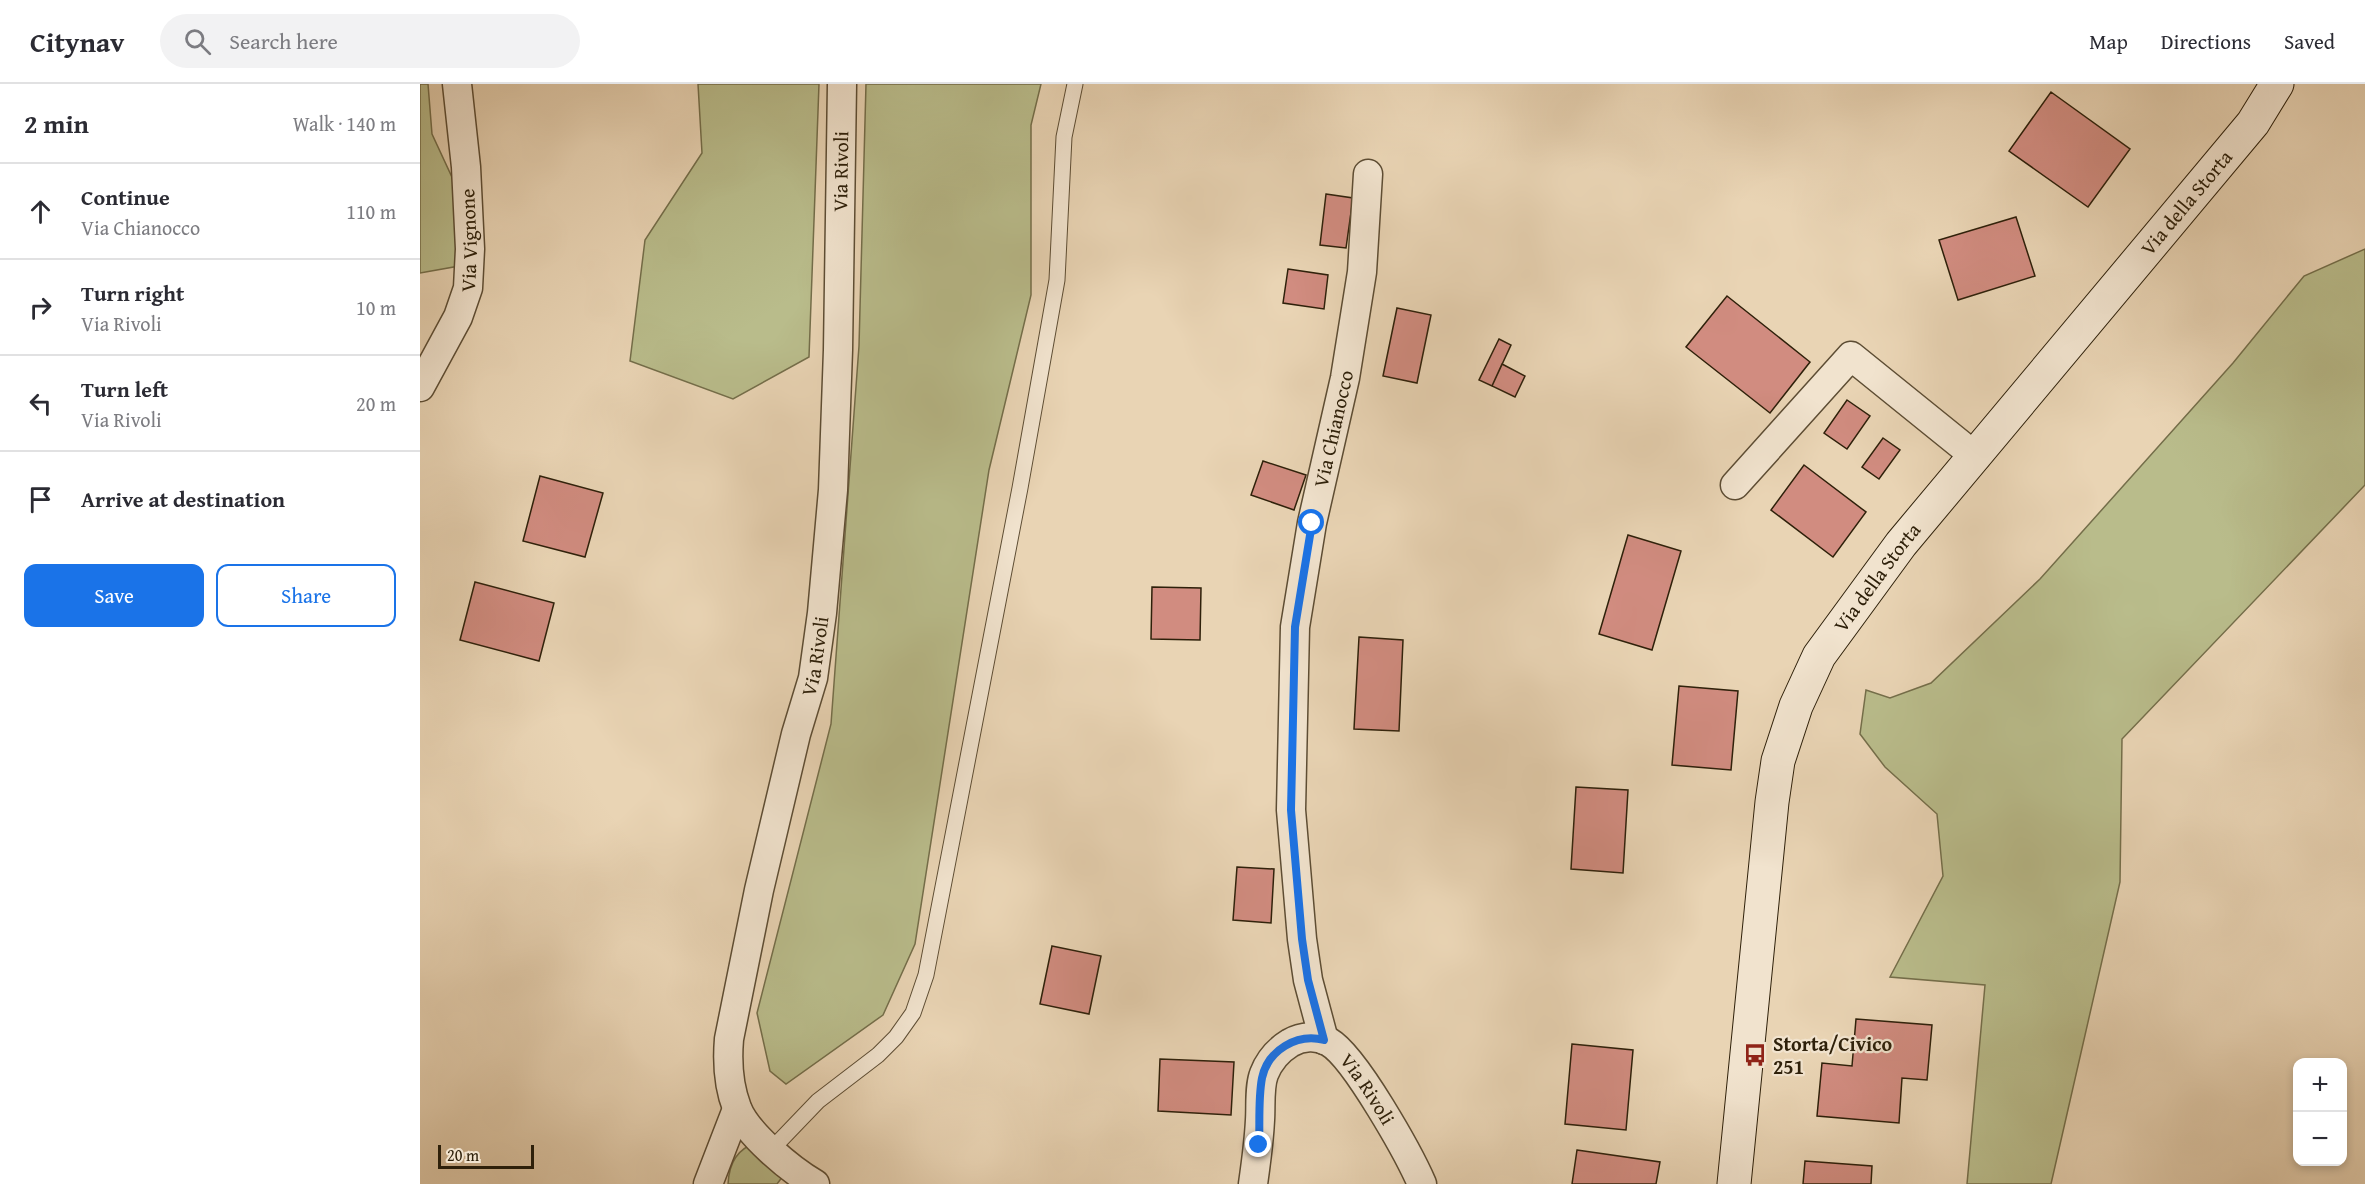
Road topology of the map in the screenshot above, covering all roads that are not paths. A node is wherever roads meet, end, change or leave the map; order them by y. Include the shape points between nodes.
1 (457, 84) edge
2 (842, 84) edge
3 (1074, 84) edge
4 (2277, 84) edge
5 (1368, 174) dead end
6 (420, 387) edge
7 (1976, 457) junction
8 (1735, 485) dead end
9 (1324, 1040) junction
10 (737, 1109) junction
11 (770, 1151) junction
12 (708, 1184) edge
13 (814, 1184) edge
14 (1253, 1184) edge
15 (1422, 1184) edge
16 (1734, 1184) edge

1 - 6 street, Via Vignone via 466,166 468,288 458,317
2 - 10 street, Via Rivoli via 833,490 822,613 813,678 759,890 729,1039 727,1065
3 - 11 lane via 1064,137 1057,280 926,975 913,1013 896,1037 818,1101
4 - 7 main road, Via della Storta via 2253,123
5 - 9 street, Via Chianocco via 1362,272 1347,367 1312,523 1295,627 1291,810 1302,939
7 - 8 street via 1851,356
7 - 16 main road, Via della Storta via 1868,587 1819,656 1796,706 1779,761 1772,802
9 - 14 street, Via Rivoli via 1309,1037 1294,1041 1282,1048 1267,1066 1262,1077
9 - 15 street, Via Rivoli via 1354,1068 1411,1159
10 - 11 street, Via Rivoli
10 - 12 street
11 - 13 street, Via Rivoli

